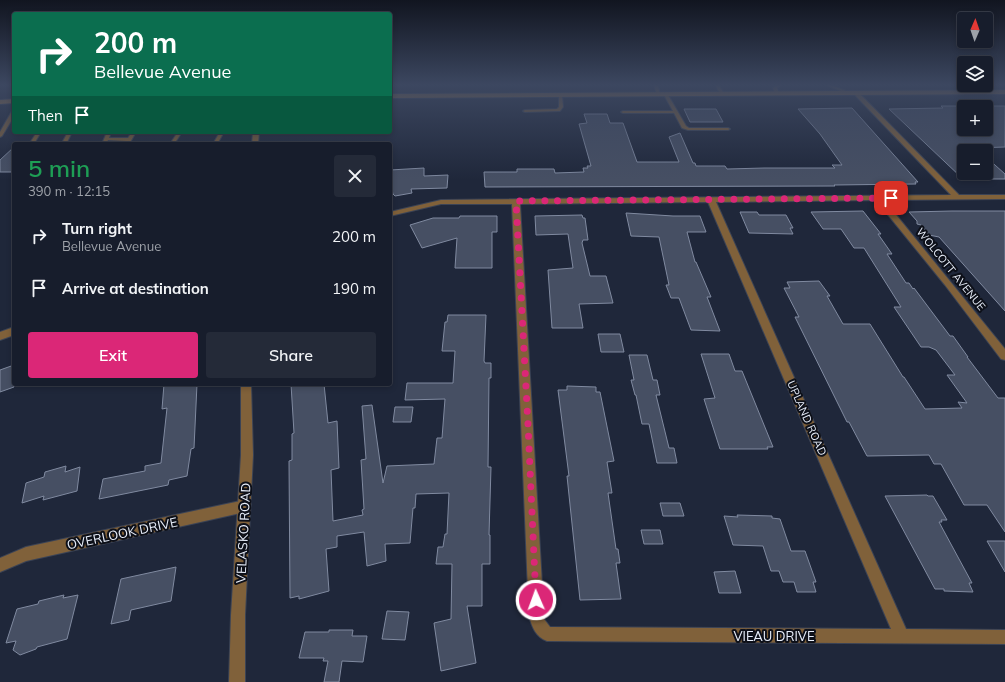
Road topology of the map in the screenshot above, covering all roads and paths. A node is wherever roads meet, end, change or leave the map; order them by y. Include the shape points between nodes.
1 (11, 117) edge
2 (679, 117) edge
3 (876, 117) edge
4 (728, 129) dead end
5 (0, 134) edge
6 (105, 142) edge
7 (128, 142) edge
8 (1005, 197) edge
9 (878, 198) junction
10 (958, 198) junction
11 (711, 200) junction
12 (516, 201) junction
13 (392, 213) edge
14 (12, 332) edge
15 (0, 336) edge
16 (1005, 356) edge
17 (246, 386) edge
18 (245, 506) junction
19 (0, 565) edge
20 (902, 636) junction
21 (1005, 637) edge
22 (237, 682) edge

1 - 5 lane
2 - 4 lane via 688,129
3 - 10 street
6 - 7 lane
8 - 10 street
9 - 10 street
9 - 11 street
9 - 16 street, WOLCOTT AVENUE
11 - 12 street
11 - 20 street, UPLAND ROAD
12 - 13 street via 441,202
12 - 20 street, VIEAU DRIVE via 536,616 544,631 547,634
14 - 15 street
17 - 18 street, VELASKO ROAD
18 - 19 street, OVERLOOK DRIVE via 26,554
18 - 22 street, VELASKO ROAD via 238,615
20 - 21 street, VIEAU DRIVE

